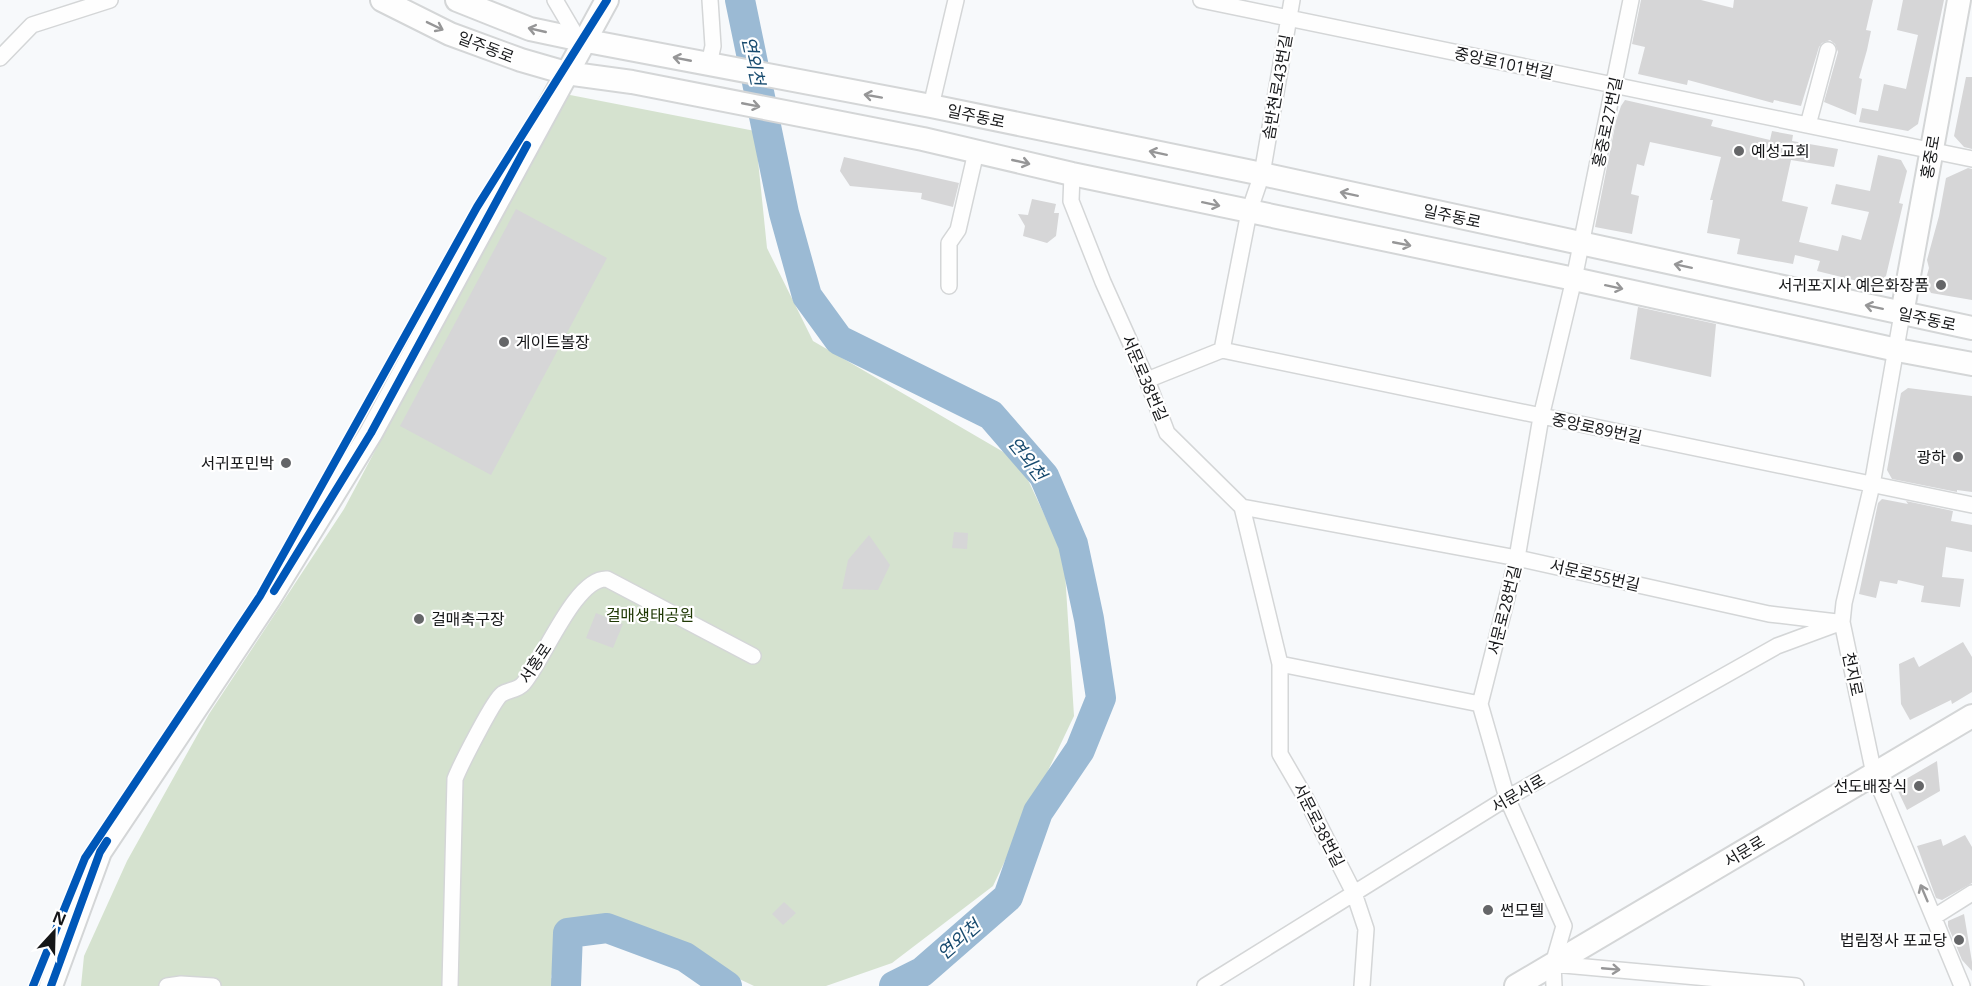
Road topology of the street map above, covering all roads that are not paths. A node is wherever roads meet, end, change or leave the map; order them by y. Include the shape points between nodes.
1 (110, 0) edge
2 (382, 0) edge
3 (456, 0) edge
4 (555, 0) edge
5 (607, 0) edge
6 (710, 0) edge
7 (956, 0) edge
8 (1201, 0) edge
9 (1292, 0) edge
10 (1631, 0) edge
11 (1959, 0) edge
12 (1288, 18) junction
13 (581, 40) junction
14 (1828, 50) dead end
15 (0, 58) edge
16 (710, 64) junction
17 (566, 73) junction
18 (1615, 86) junction
19 (931, 106) junction
20 (1808, 125) junction
21 (1931, 150) junction
22 (976, 152) junction
23 (1972, 159) edge
24 (1072, 174) junction
25 (1262, 174) junction
26 (1249, 212) junction
27 (1581, 244) junction
28 (1574, 279) junction
29 (949, 286) dead end
30 (1902, 314) junction
31 (1972, 328) edge
32 (1222, 350) junction
33 (1897, 350) junction
34 (1972, 364) edge
35 (1147, 380) junction
36 (1541, 417) junction
37 (1872, 485) junction
38 (1972, 505) edge
39 (1242, 507) junction
40 (1517, 558) junction
41 (1842, 622) junction
42 (753, 657) dead end
43 (1280, 664) junction
44 (1480, 704) junction
45 (1972, 716) edge
46 (1874, 774) junction
47 (1507, 798) junction
48 (1354, 893) junction
49 (1972, 893) edge
50 (1934, 917) junction
51 (1553, 975) edge
52 (51, 986) edge
53 (167, 986) edge
54 (213, 986) edge
55 (450, 986) edge
56 (1205, 986) edge
57 (1362, 986) edge
58 (1516, 986) edge
59 (1796, 986) edge
60 (1962, 986) edge

1 - 15 street via 32,25
2 -> 17 main road, 일주동로 via 450,34
13 -> 3 main road, 일주동로 via 530,29
4 - 13 street
5 - 13 main road
6 - 16 street
7 - 19 street
8 - 12 street, 중앙로101번길
9 - 12 street, 솜반천로43번길
10 - 18 street, 홍중로27번길
11 - 21 main road, 홍중로
12 - 18 street, 중앙로101번길
12 - 25 street, 솜반천로43번길
16 -> 13 main road, 일주동로
13 - 17 main road
14 - 20 street
19 -> 16 main road, 일주동로
17 -> 22 main road, 일주동로 via 632,82
17 - 52 main road via 371,433 269,599 100,852
18 - 20 street, 중앙로101번길
18 - 27 street, 홍중로27번길
25 -> 19 main road, 일주동로
20 - 21 street, 중앙로101번길
21 - 23 street, 중앙로101번길
21 - 30 main road, 홍중로
22 -> 24 main road, 일주동로
22 - 29 street via 958,230 948,243
24 -> 26 main road, 일주동로
24 - 35 street, 서문로38번길 via 1071,201
25 - 26 street, 솜반천로43번길
27 -> 25 main road, 일주동로
26 -> 28 main road, 일주동로
26 - 32 street
27 - 28 street, 서문로28번길
30 -> 27 main road, 일주동로
28 -> 33 main road, 일주동로
28 - 36 street, 서문로28번길
30 - 31 main road, 일주동로
30 - 33 street, 천지로
32 - 35 street
32 - 36 street, 중앙로89번길
33 - 34 main road, 일주동로
33 - 37 street, 천지로
35 - 39 street, 서문로38번길 via 1167,432
36 - 37 street, 중앙로89번길
36 - 40 street, 서문로28번길
37 - 38 street, 중앙로89번길
37 - 41 street, 천지로
39 - 40 street, 서문로55번길
39 - 43 street, 서문로38번길
40 - 41 street, 서문로55번길 via 1769,614
40 - 44 street, 서문로28번길
41 - 46 street, 천지로
41 - 47 street, 서문서로 via 1777,646
42 - 55 street, 서홍로 via 607,579 591,583 572,605 522,686 501,694 455,779
43 - 44 street
43 - 48 street, 서문로38번길 via 1281,754
44 - 47 street
45 - 46 main road, 서문로
50 -> 46 street, 천지로
46 - 51 main road, 서문로
47 - 48 street, 서문서로
47 - 51 street via 1564,926
48 - 56 street, 서문서로
48 - 57 street, 서문로38번길 via 1365,930
49 - 50 street
50 - 60 street, 천지로
51 - 58 main road, 서문로
51 -> 59 street
53 - 54 street

